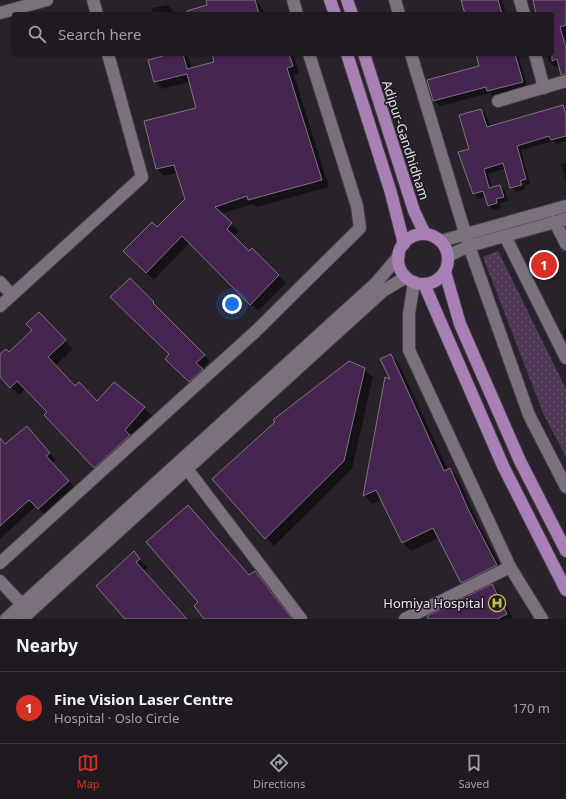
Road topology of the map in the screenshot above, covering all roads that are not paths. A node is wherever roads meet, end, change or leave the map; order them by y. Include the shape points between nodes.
1 (47, 0) edge
2 (93, 0) edge
3 (293, 0) edge
4 (330, 0) edge
5 (347, 0) edge
6 (394, 0) edge
7 (520, 0) edge
8 (96, 12) edge
9 (296, 12) edge
10 (334, 12) edge
11 (351, 12) edge
12 (398, 12) edge
13 (523, 12) edge
14 (0, 13) edge
15 (109, 56) edge
16 (310, 56) edge
17 (348, 56) edge
18 (365, 56) edge
19 (412, 56) edge
20 (536, 56) edge
21 (566, 81) edge
22 (544, 88) junction
23 (498, 101) dead end
24 (566, 206) edge
25 (561, 220) edge
26 (425, 234) junction
27 (466, 234) junction
28 (506, 236) junction
29 (441, 241) junction
30 (404, 244) junction
31 (566, 244) edge
32 (469, 246) junction
33 (398, 256) junction
34 (448, 256) junction
35 (445, 272) junction
36 (414, 281) junction
37 (0, 282) edge
38 (12, 295) junction
39 (0, 306) edge
40 (566, 358) edge
41 (187, 469) junction
42 (566, 487) edge
43 (566, 552) edge
44 (0, 563) edge
45 (510, 567) junction
46 (0, 581) edge
47 (566, 590) edge
48 (27, 614) edge
49 (6, 619) edge
50 (301, 619) edge
51 (404, 619) edge
52 (542, 619) edge

1 - 14 street
2 - 8 street
3 - 9 street
4 - 10 main road
5 - 11 main road
6 - 12 street
7 - 13 street
15 - 38 street via 142,177
16 - 44 street via 357,206 360,228 256,331
17 - 30 main road via 391,193
18 - 26 main road, Adipur-Gandhidham via 414,211
19 - 27 street
20 - 22 street
21 - 22 street
22 - 23 street
24 - 27 street
25 - 28 street
25 - 31 street
26 - 29 main road
26 - 30 main road via 414,235
27 - 29 street
27 - 32 street
28 - 32 street
28 - 40 street
29 - 34 main road
30 - 33 main road
32 - 34 street
32 - 42 street via 529,415
33 - 36 main road via 400,268
33 - 48 street via 376,283
34 - 35 main road
35 - 36 main road via 433,282
35 - 43 main road via 460,324 520,461
36 - 41 street via 383,291
36 - 45 street via 409,314 410,350
36 - 47 main road
37 - 38 street
38 - 39 street
41 - 48 street
41 - 50 street
45 - 51 street
45 - 52 street
46 - 48 street
48 - 49 street

